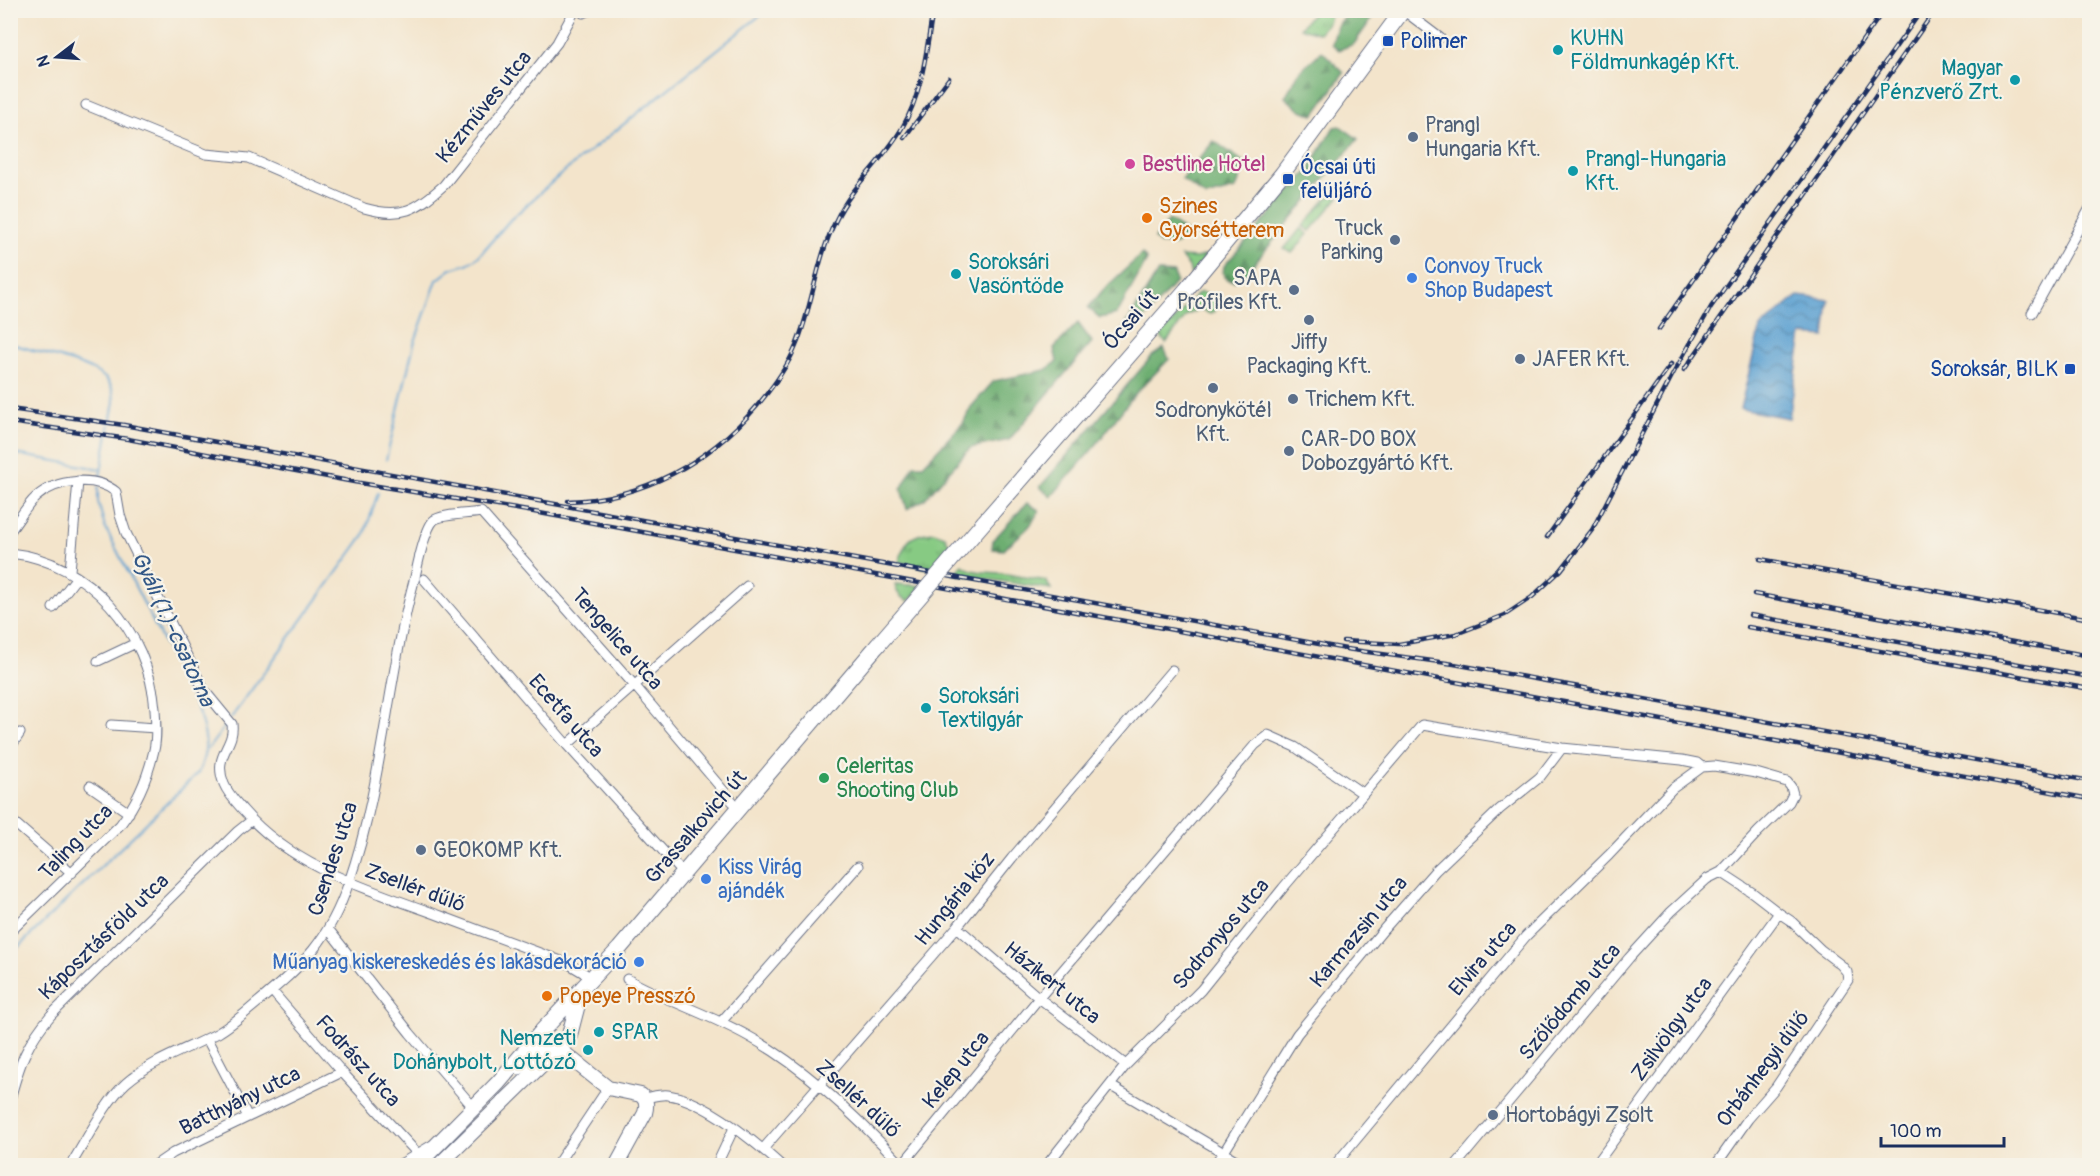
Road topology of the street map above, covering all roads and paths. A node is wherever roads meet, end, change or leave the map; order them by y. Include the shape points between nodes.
1 (575, 10) edge
2 (580, 10) edge
3 (591, 10) edge
4 (1403, 11) edge
5 (1440, 38) dead end
6 (86, 105) dead end
7 (2090, 208) edge
8 (2032, 313) dead end
9 (78, 481) junction
10 (467, 514) joint
11 (10, 531) edge
12 (10, 553) edge
13 (74, 574) junction
14 (424, 579) dead end
15 (747, 586) dead end
16 (53, 608) dead end
17 (136, 643) junction
18 (877, 646) joint
19 (98, 661) dead end
20 (1173, 670) dead end
21 (635, 686) junction
22 (111, 725) dead end
23 (156, 728) junction
24 (20, 733) dead end
25 (567, 745) junction
26 (10, 748) edge
27 (1562, 748) junction
28 (1702, 767) junction
29 (90, 786) dead end
30 (1362, 793) junction
31 (733, 801) dead end
32 (129, 813) junction
33 (10, 819) edge
34 (252, 820) junction
35 (858, 866) dead end
36 (1721, 872) junction
37 (72, 873) junction
38 (684, 874) junction
39 (349, 882) junction
40 (1779, 913) junction
41 (957, 927) junction
42 (329, 930) junction
43 (10, 932) edge
44 (627, 979) dead end
45 (586, 985) junction
46 (272, 990) junction
47 (1039, 998) junction
48 (722, 1022) junction
49 (542, 1031) junction
50 (207, 1039) junction
51 (559, 1048) junction
52 (1125, 1065) junction
53 (342, 1072) junction
54 (498, 1083) junction
55 (1111, 1086) junction
56 (819, 1087) junction
57 (608, 1088) junction
58 (645, 1098) junction
59 (10, 1099) edge
60 (474, 1108) junction
61 (248, 1117) junction
62 (734, 1128) junction
63 (763, 1149) junction
64 (1224, 1152) junction
65 (417, 1160) edge
66 (902, 1165) edge
67 (70, 1166) edge
68 (154, 1166) edge
69 (402, 1166) edge
70 (438, 1166) edge
71 (556, 1166) edge
72 (616, 1166) edge
73 (716, 1166) edge
74 (782, 1166) edge
75 (1046, 1166) edge
76 (1213, 1166) edge
77 (1246, 1166) edge
78 (1334, 1166) edge
79 (1455, 1166) edge
80 (1595, 1166) edge
81 (1716, 1166) edge

1 - 6 street, Kézműves utca via 557,43 444,185 406,212 383,213 364,208 249,158 206,154
2 - 3 street
4 - 5 street
4 - 18 main road, Ócsai út, bridge via 1275,182
7 - 8 street
9 - 11 street via 50,488 36,497
9 - 13 street
9 - 34 street, Zsellér dűlő via 109,486 116,492 126,533 204,690 232,723 220,763 224,784
10 - 21 street, Tengelice utca via 482,512
10 - 39 street, Csendes utca via 442,516 434,520 429,530 399,641 367,827
12 - 13 street, Taling utca via 25,554
13 - 16 street
13 - 17 street, Taling utca via 113,607
14 - 25 street, Ecetfa utca
15 - 21 street
17 - 19 street
17 - 23 street, Taling utca via 153,690
18 - 38 main road, Grassalkovich út
20 - 41 street, Hungária köz
21 - 25 street
21 - 31 street, Tengelice utca
22 - 23 street
23 - 32 street, Taling utca via 146,776
24 - 26 street
25 - 38 street, Ecetfa utca
27 - 28 street via 1682,760
27 - 30 street, Sodronyos utca via 1422,725
27 - 64 street, Karmazsin utca via 1540,777 1435,871 1384,929 1297,1034
28 - 36 street, Szőlődomb utca via 1732,769 1787,782 1793,795
28 - 78 street, Elvira utca via 1672,788 1526,936
29 - 32 street
30 - 47 street, Kelep utca via 1295,747 1268,735 1255,745
30 - 52 street, Sodronyos utca via 1201,990
32 - 37 street, Taling utca
33 - 37 street
34 - 39 street, Zsellér dűlő via 300,857
34 - 59 street, Káposztásföld utca via 51,1015 23,1055
35 - 48 street
36 - 40 street
36 - 79 street, Szőlődomb utca via 1707,879 1629,958
37 - 43 street, Taling utca
38 - 45 main road, Grassalkovich út
39 - 42 street, Csendes utca
39 - 45 street, Zsellér dűlő via 568,964 584,972
40 - 80 street, Zsilvölgy utca
40 - 81 street, Orbánhegyi dűlő via 1847,972 1848,980 1776,1087
41 - 47 street, Házikert utca
41 - 56 street, Hungária köz
42 - 46 street, Csendes utca via 302,964
42 - 60 street
44 - 48 street, Zsellér dűlő
45 - 49 main road, Grassalkovich út
45 - 51 main road via 569,1037
46 - 50 street, Csendes utca
46 - 53 street, Fodrász utca
47 - 52 street, Házikert utca
47 - 66 street, Kelep utca
48 - 56 street, Zsellér dűlő via 776,1053
49 - 51 street
49 - 54 main road, Grassalkovich út
50 - 61 street
50 - 67 street, Csendes utca via 126,1083
51 - 54 main road via 541,1052
51 - 57 street
51 - 70 street
52 - 55 street, Sodronyos utca
53 - 61 street, Batthyány utca
53 - 65 street, Fodrász utca
54 - 60 main road, Grassalkovich út
55 - 64 street
55 - 75 street, Sodronyos utca
56 - 63 street, Hungária köz
56 - 66 street, Zsellér dűlő
57 - 58 street
57 - 71 street
58 - 62 street via 665,1094 685,1099
58 - 72 street via 645,1113
60 - 65 main road, Grassalkovich út
61 - 68 street, Batthyány utca
62 - 63 street
62 - 73 street
63 - 74 street
64 - 76 street, Karmazsin utca
64 - 77 street
65 - 69 street, Grassalkovich út

